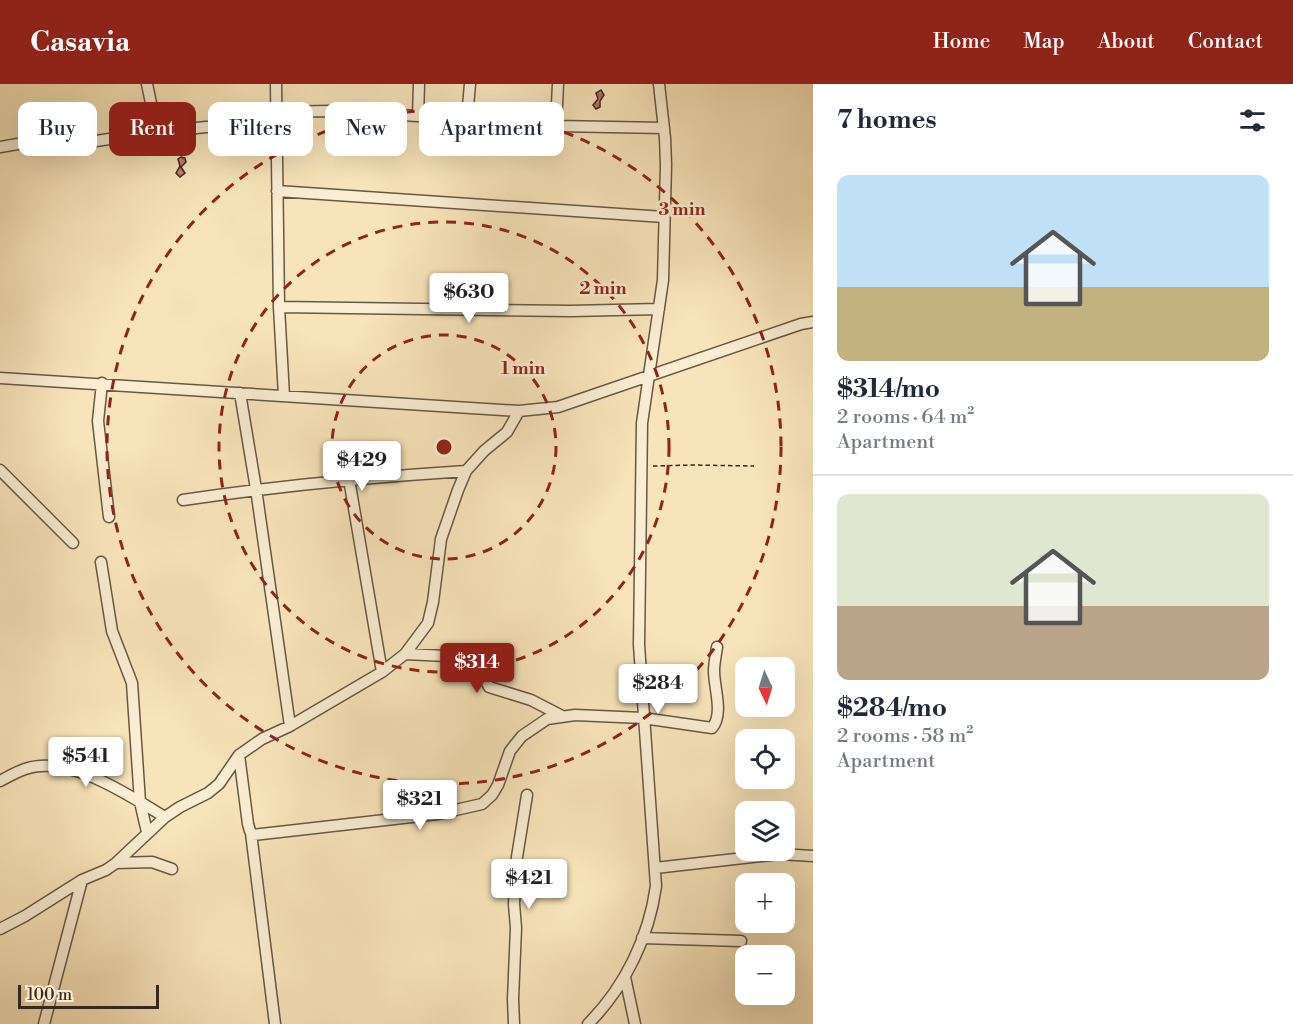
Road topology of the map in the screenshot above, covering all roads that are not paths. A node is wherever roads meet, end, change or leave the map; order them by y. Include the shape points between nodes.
1 (147, 84) edge
2 (276, 84) edge
3 (419, 84) edge
4 (470, 84) edge
5 (558, 84) edge
6 (659, 84) edge
7 (151, 102) edge
8 (276, 102) edge
9 (468, 102) edge
10 (557, 102) edge
11 (313, 111) edge
12 (418, 116) joint
13 (564, 126) edge
14 (664, 128) junction
15 (109, 139) edge
16 (0, 147) edge
17 (276, 156) edge
18 (277, 191) junction
19 (664, 217) junction
20 (279, 307) junction
21 (659, 309) junction
22 (813, 322) edge
23 (649, 375) junction
24 (0, 378) edge
25 (102, 383) junction
26 (240, 393) junction
27 (284, 396) junction
28 (519, 411) junction
29 (0, 470) edge
30 (466, 471) junction
31 (349, 478) junction
32 (256, 489) junction
33 (183, 500) dead end
34 (109, 517) dead end
35 (73, 543) dead end
36 (101, 562) dead end
37 (717, 647) dead end
38 (405, 654) junction
39 (382, 672) junction
40 (562, 716) junction
41 (644, 718) junction
42 (290, 726) junction
43 (239, 755) junction
44 (0, 781) edge
45 (527, 795) dead end
46 (140, 802) junction
47 (165, 817) junction
48 (147, 832) junction
49 (251, 833) junction
50 (813, 856) edge
51 (116, 863) junction
52 (655, 868) junction
53 (172, 869) dead end
54 (82, 880) junction
55 (0, 929) edge
56 (642, 938) junction
57 (741, 942) dead end
58 (625, 977) junction
59 (44, 1024) edge
60 (275, 1024) edge
61 (514, 1024) edge
62 (588, 1024) edge
63 (635, 1024) edge

1 - 7 street
2 - 8 street
3 - 12 street
4 - 9 street
5 - 10 street
6 - 14 street
11 - 12 street
13 - 14 street
14 - 19 street
15 - 16 street
17 - 18 street
18 - 19 street
18 - 20 street
19 - 21 street
20 - 21 street
20 - 27 street
21 - 23 street
22 - 23 street
23 - 28 street via 558,407
23 - 41 street via 642,423 639,645
24 - 25 street
25 - 26 street
25 - 34 street via 98,421
26 - 27 street
26 - 32 street
27 - 28 street
28 - 30 street via 507,432
29 - 35 street
30 - 31 street
30 - 38 street via 441,539 428,623
31 - 32 street
31 - 39 street
32 - 33 street
32 - 42 street
36 - 46 street via 112,631 132,683
37 - 41 street via 714,671 718,713 712,728
38 - 39 street
38 - 40 street via 467,657 475,661 489,687 531,700
39 - 42 street
40 - 41 street
40 - 49 street via 547,719 522,736 510,751 492,795 482,804 378,822
41 - 52 street
42 - 43 street
43 - 47 street via 219,784
43 - 49 street
44 - 46 street via 25,769 46,765 94,776
45 - 61 street via 516,863
46 - 47 street
46 - 48 street
47 - 48 street
48 - 51 street
49 - 60 street
50 - 52 street via 780,854
51 - 53 street via 152,862
51 - 54 street
52 - 56 street via 654,902
54 - 55 street
54 - 59 street
56 - 57 street
56 - 58 street
58 - 62 street
58 - 63 street

